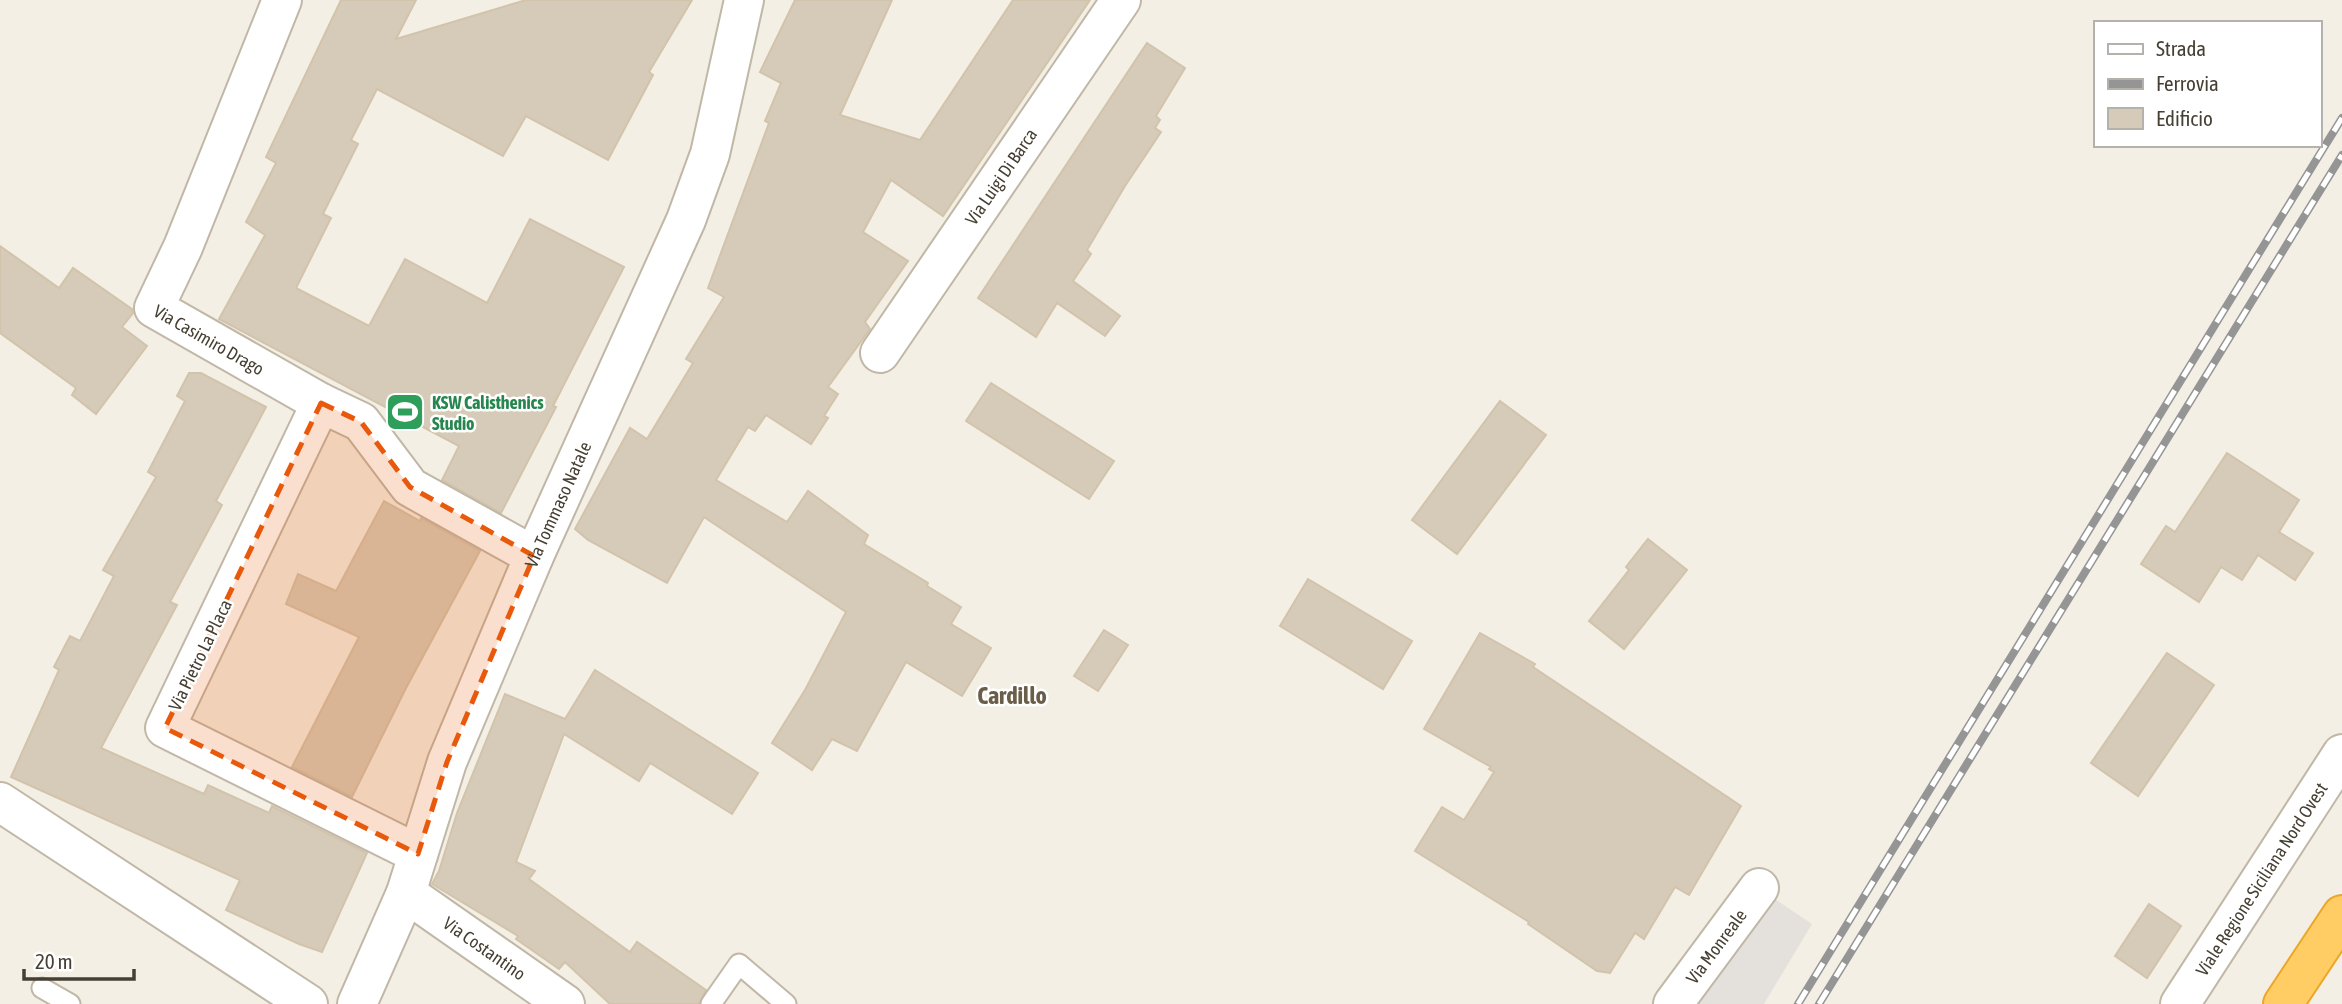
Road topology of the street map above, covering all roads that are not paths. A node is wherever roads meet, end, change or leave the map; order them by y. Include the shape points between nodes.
1 (282, 0) edge
2 (744, 0) edge
3 (1121, 0) edge
4 (880, 353) dead end
5 (321, 403) junction
6 (534, 556) junction
7 (2342, 754) edge
8 (0, 802) edge
9 (418, 853) junction
10 (1759, 888) dead end
11 (405, 892) junction
12 (2342, 915) edge
13 (42, 988) dead end
14 (70, 1004) edge
15 (308, 1004) edge
16 (357, 1004) edge
17 (565, 1004) edge
18 (711, 1004) edge
19 (786, 1004) edge
20 (1673, 1004) edge
21 (2179, 1004) edge
22 (2283, 1004) edge

1 - 5 street, Via Casimiro Drago via 155,309
2 - 6 street, Via Tommaso Natale via 709,154 686,220
3 - 4 street, Via Luigi Di Barca
5 - 6 street, Via Casimiro Drago via 361,422 411,487
5 - 9 street, Via Pietro La Placa via 165,728
6 - 9 street, Via Tommaso Natale via 447,762
7 - 21 street, Viale Regione Siciliana Nord Ovest
8 - 15 street
9 - 11 street, Via Tommaso Natale
10 - 20 street, Via Monreale
11 - 16 street, Via Tommaso Natale
11 - 17 street, Via Costantino
12 - 22 highway
13 - 14 lane
18 - 19 lane via 739,964

